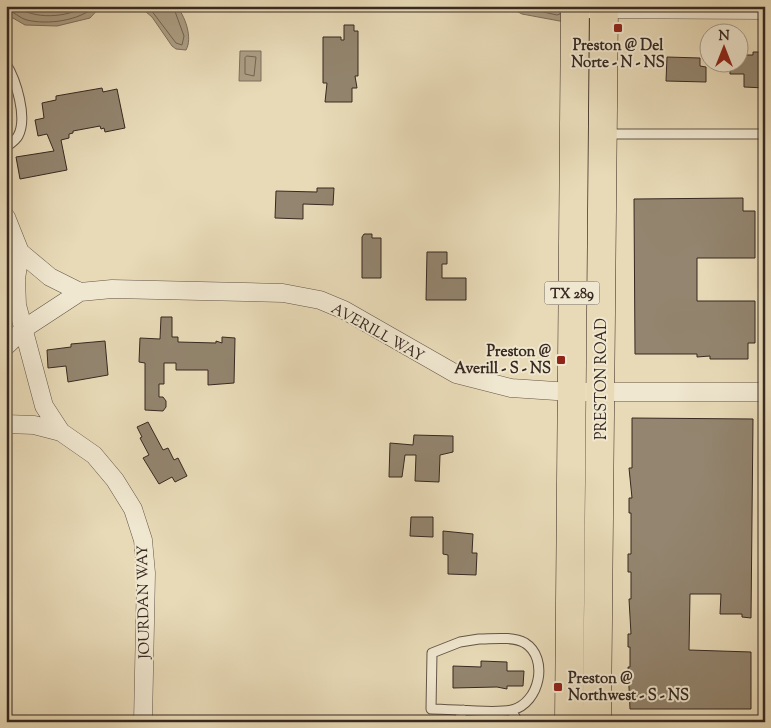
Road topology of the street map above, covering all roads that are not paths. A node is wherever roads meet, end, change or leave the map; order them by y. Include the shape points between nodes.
1 (575, 8) edge
2 (604, 8) edge
3 (765, 10) edge
4 (6, 64) edge
5 (602, 134) junction
6 (765, 134) edge
7 (6, 147) edge
8 (6, 217) edge
9 (20, 252) junction
10 (80, 292) junction
11 (25, 328) junction
12 (6, 346) edge
13 (602, 391) junction
14 (571, 392) junction
15 (765, 392) edge
16 (6, 424) edge
17 (61, 432) junction
18 (765, 624) edge
19 (765, 698) edge
20 (463, 710) junction
21 (511, 710) junction
22 (143, 722) edge
23 (458, 722) edge
24 (518, 722) edge
25 (569, 722) edge
26 (597, 722) edge

1 - 2 street
1 - 14 main road, PRESTON ROAD / TX 289
2 - 3 street
2 - 5 main road, PRESTON ROAD / TX 289
4 - 7 lane via 21,105 22,121 18,137
5 - 6 lane
5 - 13 main road, PRESTON ROAD / TX 289
8 - 9 street
9 - 10 street via 50,276
9 - 11 street, JOURDAN WAY via 17,305
10 - 11 street, AVERILL WAY
10 - 14 street, AVERILL WAY via 112,289 283,293 320,300 344,310 456,374 511,388
11 - 12 street, AVERILL WAY
11 - 17 street, JOURDAN WAY via 44,406
13 - 14 street, AVERILL WAY
13 - 15 street, AVERILL WAY
13 - 26 main road, PRESTON ROAD / TX 289
14 - 25 main road, PRESTON ROAD / TX 289
16 - 17 street
17 - 22 street, JOURDAN WAY via 94,455 115,480 133,509 143,540 146,573
18 - 19 lane
20 - 21 lane
20 - 21 lane via 431,708 432,653 460,642 479,639 523,641 533,649 539,662 534,694 524,705
20 - 23 lane
21 - 24 lane

